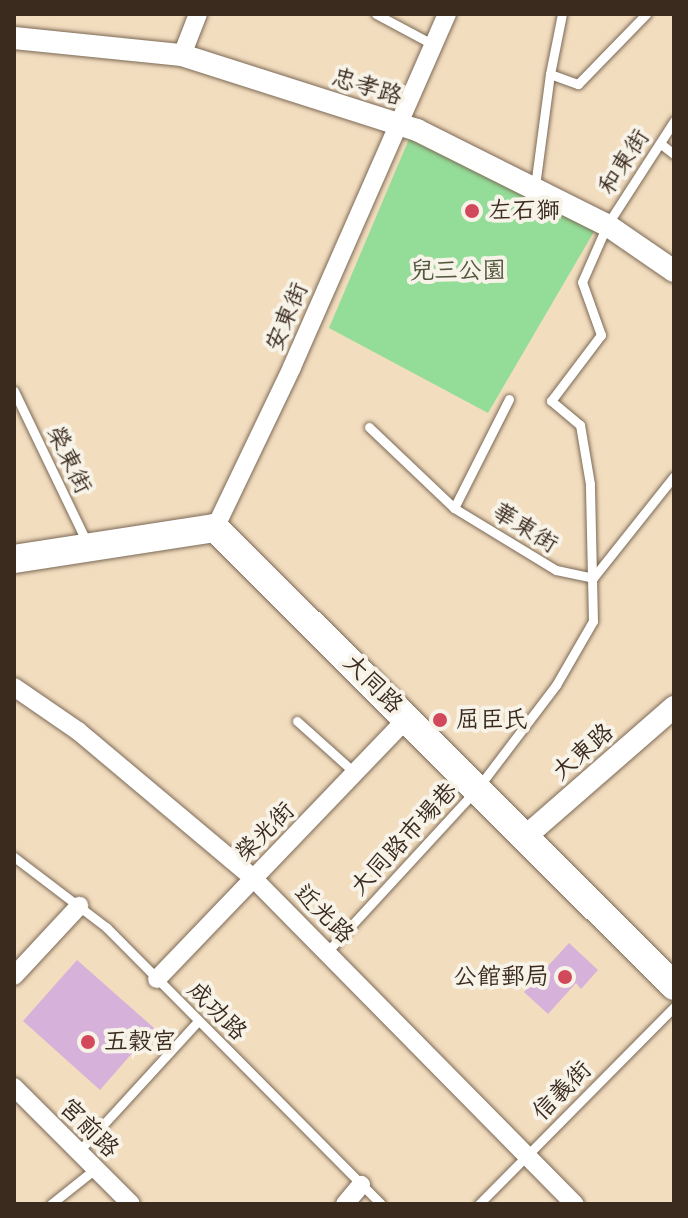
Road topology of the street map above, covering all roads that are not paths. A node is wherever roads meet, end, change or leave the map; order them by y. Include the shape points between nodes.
1 (198, 14) edge
2 (376, 14) edge
3 (447, 14) edge
4 (562, 14) edge
5 (646, 14) edge
6 (14, 38) edge
7 (434, 45) junction
8 (182, 55) junction
9 (550, 74) junction
10 (674, 121) edge
11 (399, 123) junction
12 (661, 144) junction
13 (674, 154) edge
14 (535, 186) junction
15 (607, 225) junction
16 (674, 271) edge
17 (14, 391) edge
18 (509, 399) dead end
19 (18, 412) edge
20 (369, 427) dead end
21 (674, 476) edge
22 (454, 508) junction
23 (215, 528) junction
24 (88, 546) junction
25 (14, 559) edge
26 (593, 578) junction
27 (14, 687) edge
28 (674, 707) edge
29 (407, 718) junction
30 (297, 721) dead end
31 (356, 774) junction
32 (477, 789) junction
33 (525, 837) junction
34 (14, 857) edge
35 (253, 878) junction
36 (79, 906) junction
37 (327, 952) junction
38 (14, 976) edge
39 (157, 979) junction
40 (674, 986) edge
41 (674, 1007) edge
42 (198, 1021) junction
43 (16, 1092) edge
44 (78, 1151) junction
45 (526, 1156) junction
46 (95, 1168) junction
47 (361, 1185) junction
48 (51, 1204) edge
49 (131, 1204) edge
50 (345, 1204) edge
51 (381, 1204) edge
52 (479, 1204) edge
53 (574, 1204) edge

1 - 8 street
2 - 7 lane
3 - 7 street, 安東街
4 - 9 lane
5 - 9 lane via 578,84
6 - 8 street, 忠孝路
7 - 11 street, 安東街
8 - 11 street, 忠孝路
9 - 14 lane
10 - 12 lane, 和東街
11 - 14 street, 忠孝路
11 - 23 street, 安東街
12 - 13 lane
12 - 15 lane, 和東街
14 - 15 street, 忠孝路
15 - 16 street, 忠孝路
15 - 26 lane, 和東街 via 582,282 601,335 551,401 580,425 590,484
17 - 19 lane, 榮東街
18 - 22 lane
19 - 24 lane, 榮東街
20 - 22 lane, 華東街
21 - 26 lane
22 - 26 lane, 華東街 via 556,570
23 - 24 main road
23 - 29 main road, 大同路
24 - 25 main road
26 - 32 lane, 大同路市場巷 via 593,621 556,685
27 - 35 street, 近光路 via 78,731
28 - 33 street, 大東路
29 - 31 street, 榮光街
29 - 32 main road, 大同路
30 - 31 lane
31 - 35 street, 榮光街
32 - 33 main road, 大同路
32 - 37 lane, 大同路市場巷
33 - 40 main road, 大同路
34 - 36 lane, 成功路
35 - 37 street, 近光路
35 - 39 street, 榮光街
36 - 38 street
36 - 39 lane, 成功路
37 - 45 street, 近光路
39 - 42 lane, 成功路
41 - 45 lane, 信義街
42 - 44 lane
42 - 47 lane, 成功路
43 - 44 street, 宮前路
44 - 46 street, 宮前路
45 - 52 lane, 信義街
45 - 53 street, 近光路
46 - 48 lane
46 - 49 street, 宮前路
47 - 50 street
47 - 51 lane, 成功路

